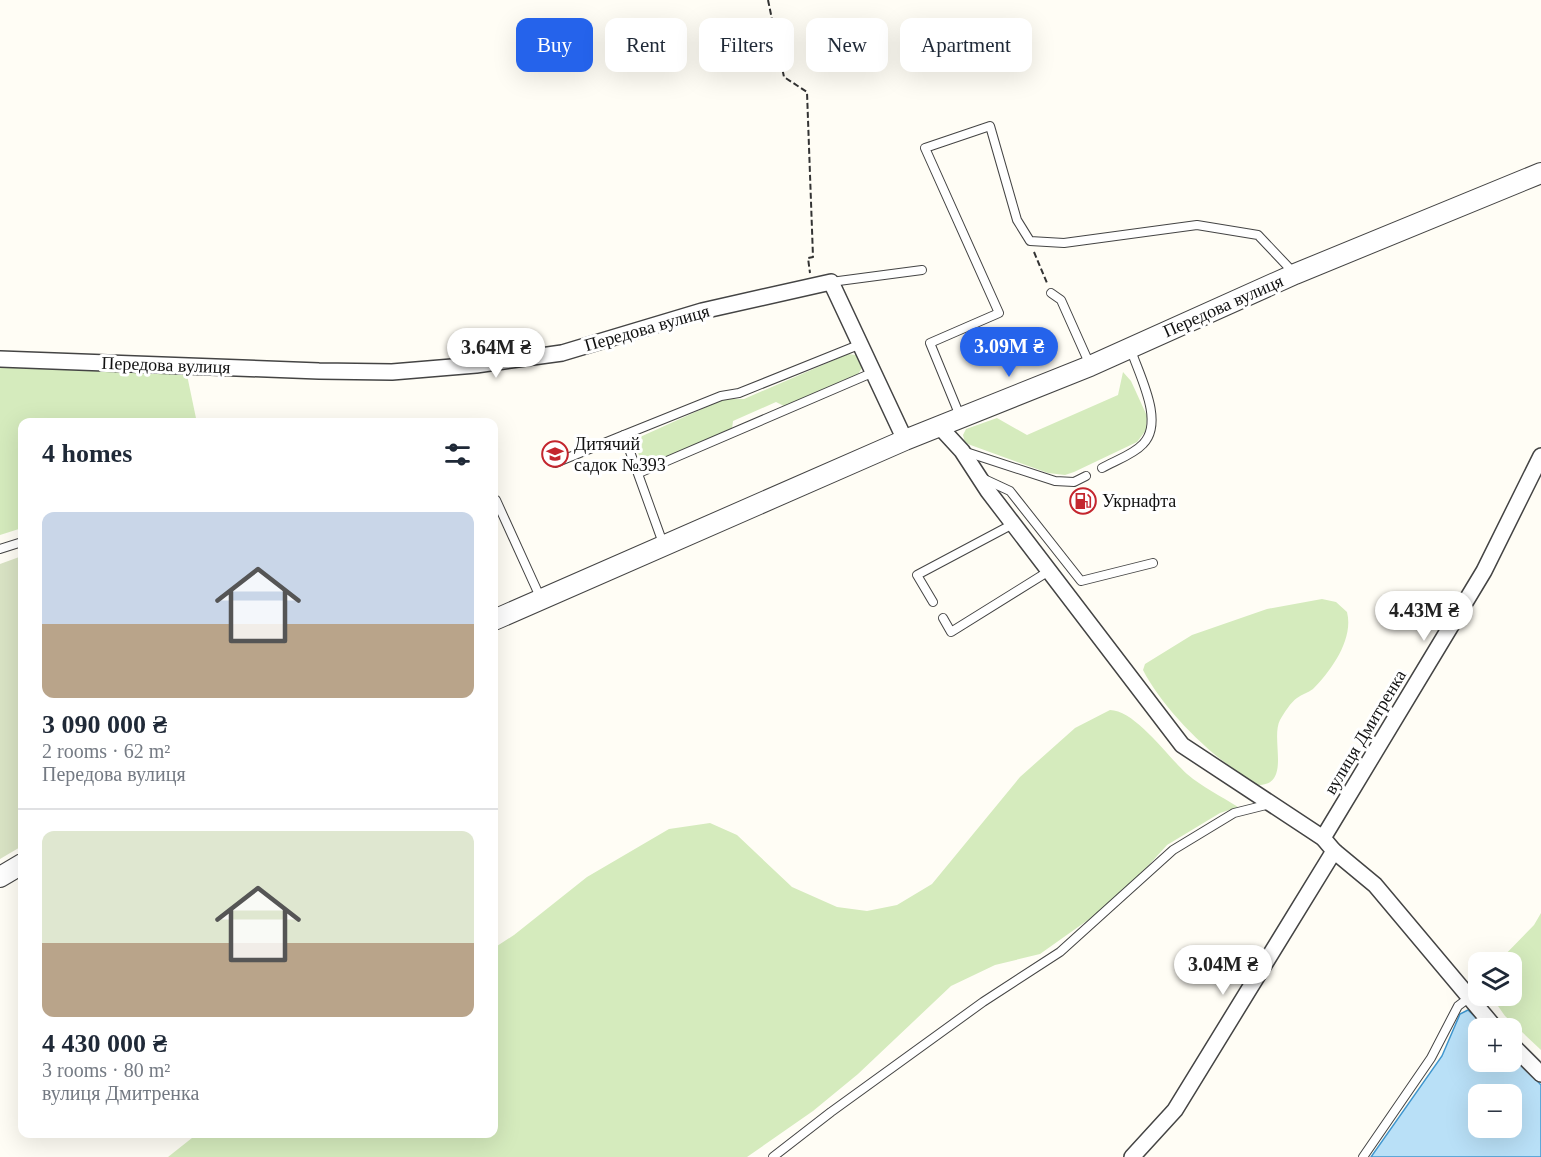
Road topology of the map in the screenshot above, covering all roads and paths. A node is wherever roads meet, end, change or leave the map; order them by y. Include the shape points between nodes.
1 (768, 0) edge
2 (1541, 174) edge
3 (1030, 241) junction
4 (922, 270) dead end
5 (1295, 274) junction
6 (831, 282) junction
7 (811, 286) junction
8 (1051, 293) joint
9 (861, 344) junction
10 (1130, 348) junction
11 (0, 359) edge
12 (1090, 366) junction
13 (875, 372) junction
14 (961, 417) junction
15 (939, 426) junction
16 (624, 435) junction
17 (905, 440) junction
18 (962, 451) junction
19 (1541, 456) edge
20 (555, 463) dead end
21 (1102, 468) dead end
22 (639, 473) junction
23 (1086, 476) dead end
24 (978, 477) junction
25 (498, 504) edge
26 (1013, 524) junction
27 (18, 543) edge
28 (664, 547) junction
29 (0, 549) edge
30 (1153, 563) dead end
31 (1049, 571) junction
32 (542, 600) junction
33 (933, 602) dead end
34 (498, 618) edge
35 (943, 618) dead end
36 (1272, 804) junction
37 (1323, 838) junction
38 (1334, 851) junction
39 (18, 866) edge
40 (0, 877) edge
41 (1468, 993) edge
42 (1468, 998) edge
43 (1479, 1006) edge
44 (1488, 1018) edge
45 (1522, 1055) edge
46 (1541, 1074) edge
47 (773, 1157) edge
48 (1132, 1157) edge
49 (1363, 1157) edge

1 - 7 path via 784,77 807,92
2 - 5 street, Передова вулиця
3 - 5 lane via 1064,243 1197,225 1258,235
3 - 8 path
3 - 14 lane via 1017,220 990,126 925,148 999,313 930,343
4 - 6 lane
5 - 10 street, Передова вулиця
6 - 7 street, Передова вулиця
6 - 9 street
7 - 11 street, Передова вулиця via 702,311 562,353 476,365 392,372
8 - 12 lane via 1061,300
9 - 13 street
9 - 16 lane
10 - 12 street, Передова вулиця
10 - 21 lane via 1151,411 1151,430 1141,447
12 - 14 street, Передова вулиця
13 - 17 street
13 - 22 lane
14 - 15 street, Передова вулиця
15 - 17 street, Передова вулиця
15 - 18 street
16 - 20 lane
16 - 22 lane
17 - 28 street, Передова вулиця
18 - 23 lane via 1055,481 1074,483
18 - 24 street
19 - 37 street, вулиця Дмитренка via 1478,581
22 - 28 lane
24 - 26 street
24 - 30 lane via 1010,491 1081,580
25 - 32 lane
26 - 31 street
26 - 33 lane via 917,575
27 - 29 lane
28 - 32 street, Передова вулиця
31 - 35 lane via 951,632
31 - 36 street via 1182,745
32 - 34 street, Передова вулиця
36 - 37 street
36 - 47 lane via 1234,813 1173,850 1060,952 983,1002
37 - 38 street
38 - 41 street via 1375,885
38 - 48 street via 1175,1110
39 - 40 street
42 - 49 lane via 1458,1006 1431,1058
43 - 44 street
45 - 46 street

